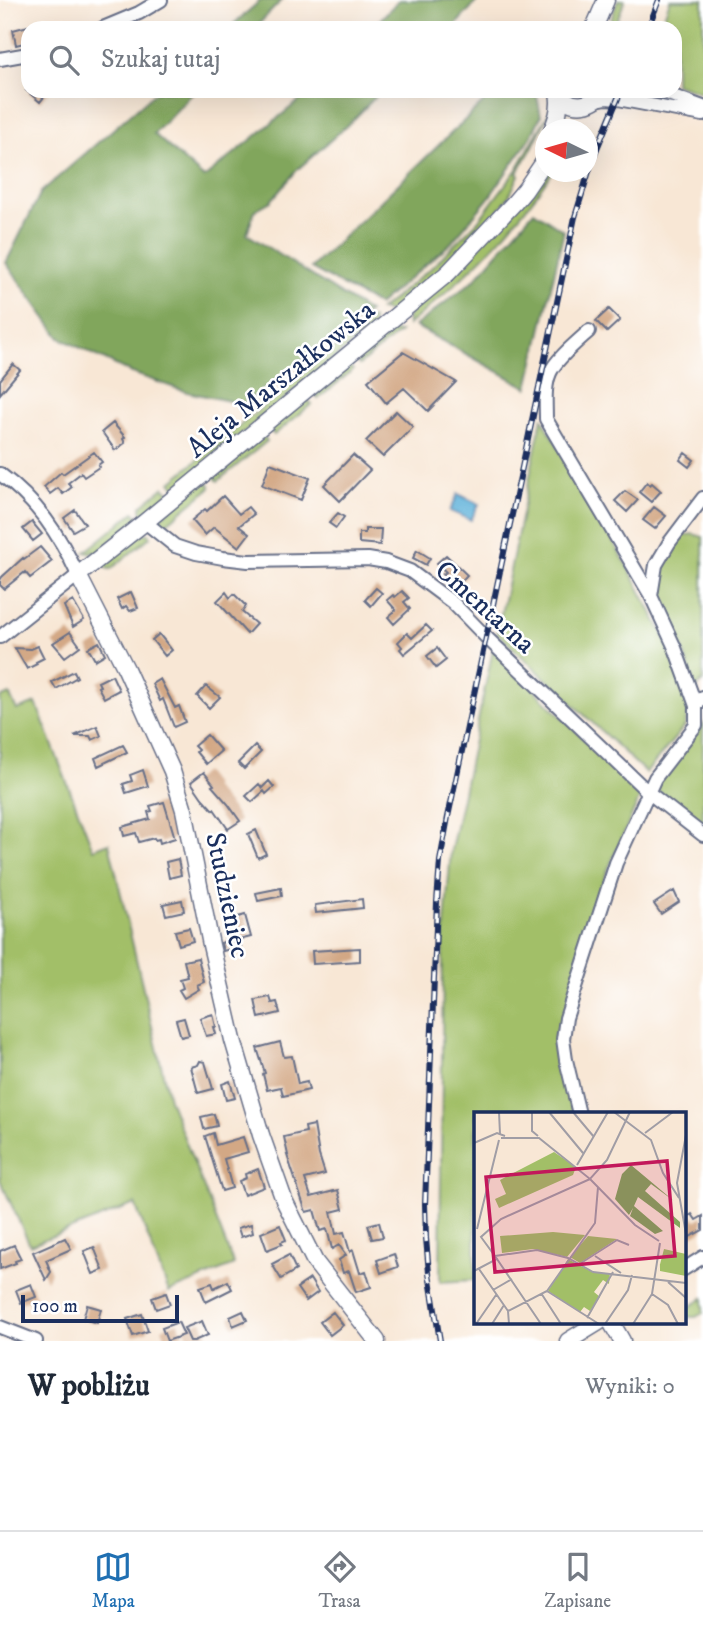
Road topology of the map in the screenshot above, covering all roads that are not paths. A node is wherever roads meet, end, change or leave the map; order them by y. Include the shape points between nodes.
1 (161, 0) edge
2 (606, 0) edge
3 (614, 0) edge
4 (120, 21) edge
5 (597, 21) edge
6 (606, 21) edge
7 (21, 55) edge
8 (0, 59) edge
9 (559, 98) edge
10 (564, 98) edge
11 (679, 98) edge
12 (594, 99) edge
13 (703, 107) edge
14 (703, 115) edge
15 (556, 119) edge
16 (568, 119) edge
17 (535, 161) edge
18 (535, 174) edge
19 (506, 211) junction
20 (589, 331) dead end
21 (0, 474) edge
22 (703, 498) edge
23 (145, 522) junction
24 (78, 575) junction
25 (651, 596) junction
26 (0, 637) edge
27 (699, 701) edge
28 (648, 793) junction
29 (703, 835) edge
30 (579, 1112) edge
31 (703, 1257) edge
32 (686, 1268) edge
33 (593, 1324) edge
34 (612, 1324) edge
35 (0, 1327) edge
36 (36, 1341) edge
37 (377, 1341) edge
38 (568, 1341) edge
39 (622, 1341) edge

1 - 4 street
2 - 5 main road
3 - 6 main road
7 - 8 street
9 - 15 main road
10 - 12 main road via 568,102
11 - 13 street
12 - 14 street
12 - 16 main road via 573,110
17 - 19 main road, Aleja Marszałkowska
18 - 19 main road, Aleja Marszałkowska
19 - 23 main road, Aleja Marszałkowska via 448,273
20 - 25 street via 551,372 546,419
21 - 24 street, Studzieniec via 39,510
22 - 25 street via 656,565
23 - 24 main road, Aleja Marszałkowska
23 - 28 street, Cmentarna via 174,546 195,553 248,561 368,559 410,571 453,603
24 - 26 street
24 - 37 main road, Studzieniec via 172,771 233,1040 284,1200 315,1262
25 - 27 street
27 - 28 street via 696,725
28 - 29 street, Cmentarna
28 - 30 street via 616,863 566,1018 563,1039
31 - 32 street
33 - 38 main road
34 - 39 main road
35 - 36 street

